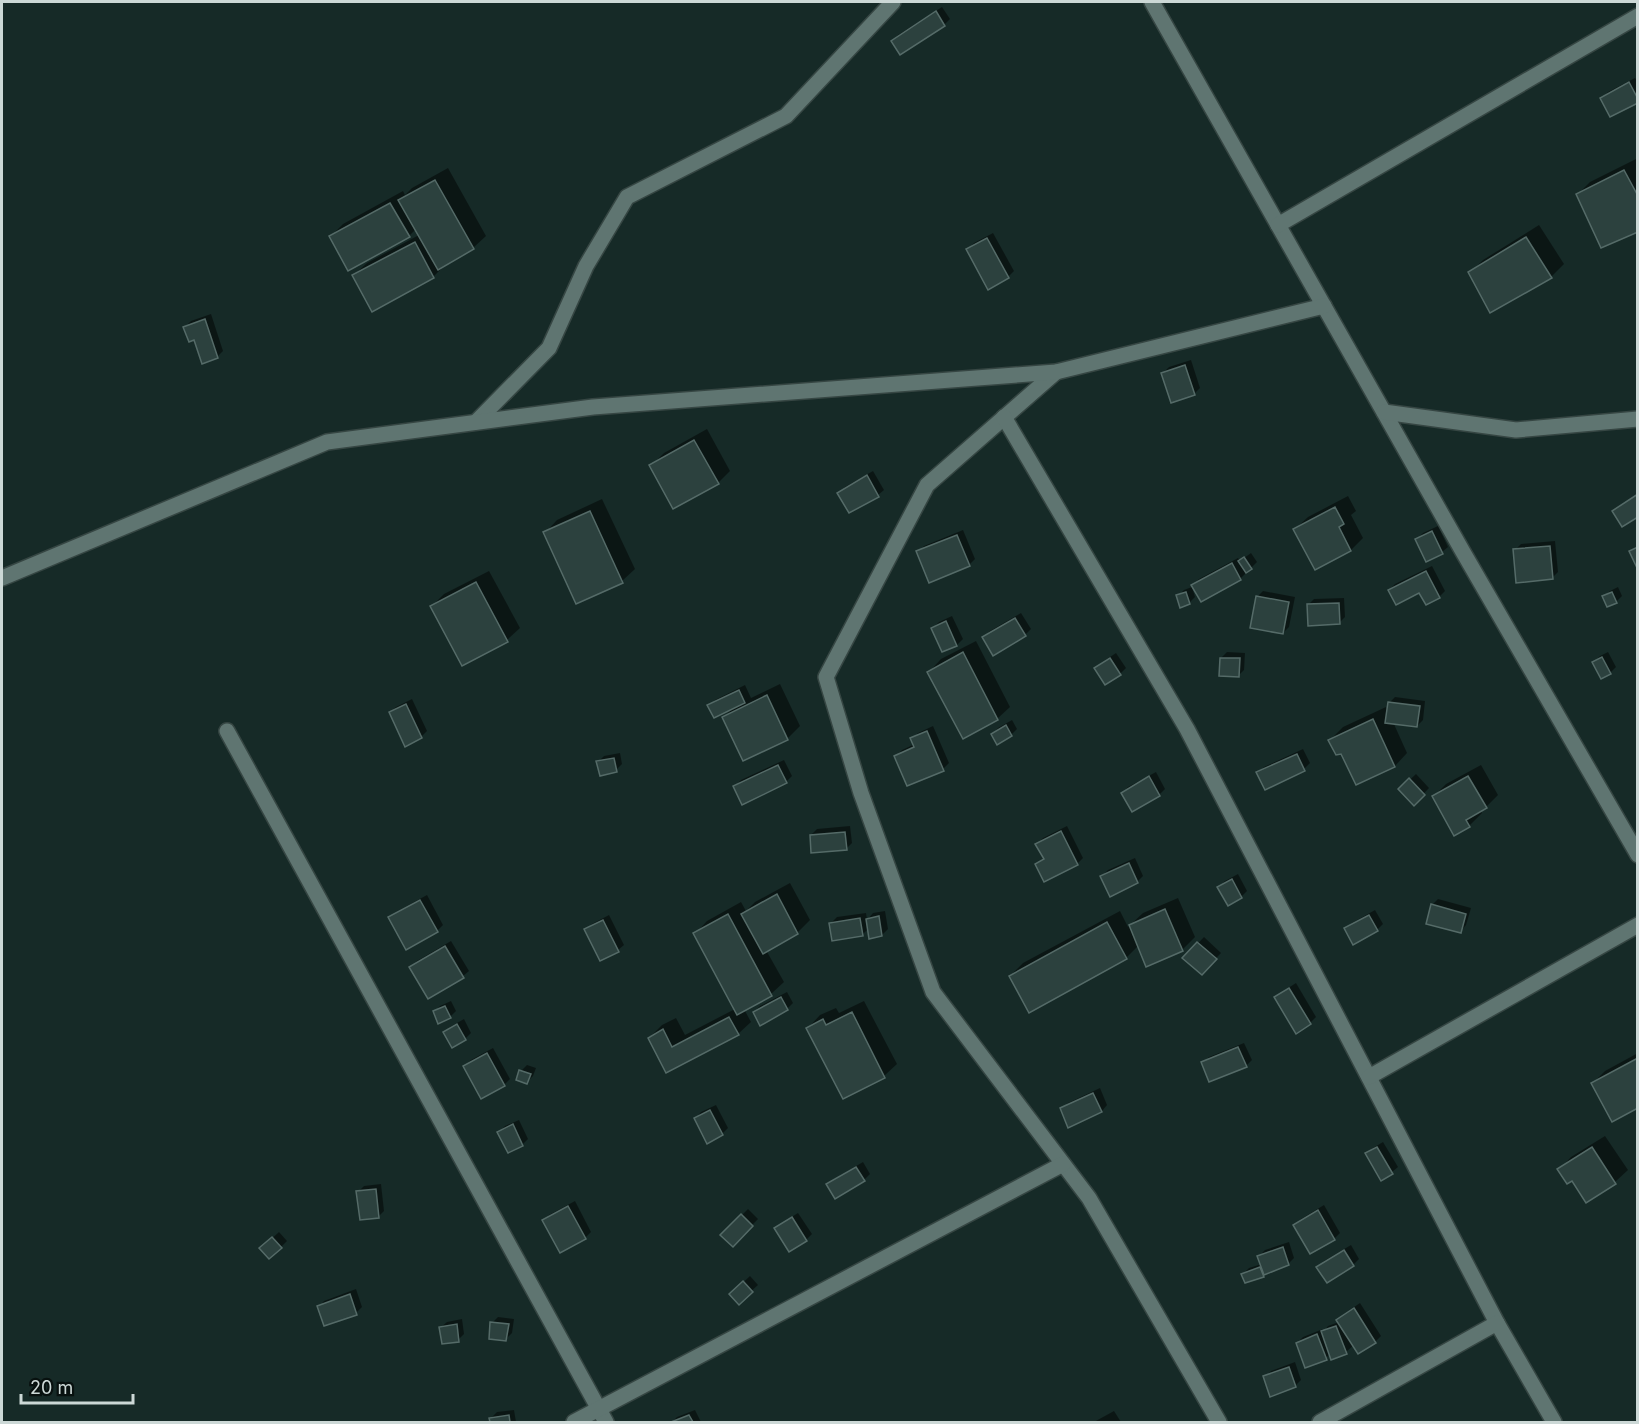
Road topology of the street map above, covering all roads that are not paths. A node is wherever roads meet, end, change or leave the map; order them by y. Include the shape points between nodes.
1 (893, 2) edge
2 (1152, 2) edge
3 (1638, 16) edge
4 (1278, 225) junction
5 (1324, 306) junction
6 (1056, 372) junction
7 (1384, 412) junction
8 (1004, 417) junction
9 (1638, 418) edge
10 (476, 422) junction
11 (2, 578) edge
12 (227, 731) dead end
13 (1638, 855) edge
14 (1638, 925) edge
15 (1369, 1077) junction
16 (1063, 1164) junction
17 (1497, 1323) junction
18 (598, 1408) junction
19 (574, 1422) edge
20 (606, 1422) edge
21 (1219, 1422) edge
22 (1320, 1422) edge
23 (1554, 1422) edge

1 - 10 street via 786,116 627,197 586,266 549,348
2 - 4 street
3 - 4 street
4 - 5 street
5 - 6 street
5 - 7 street
6 - 8 street
6 - 10 street via 593,407
7 - 9 street via 1516,429
7 - 13 street
8 - 15 street via 1187,729
8 - 16 street via 927,485 826,677 861,793 933,992
10 - 11 street via 327,442
12 - 18 street
14 - 15 street
15 - 17 street
16 - 18 street
16 - 21 street via 1089,1198
17 - 22 street
17 - 23 street
18 - 19 street
18 - 20 street

